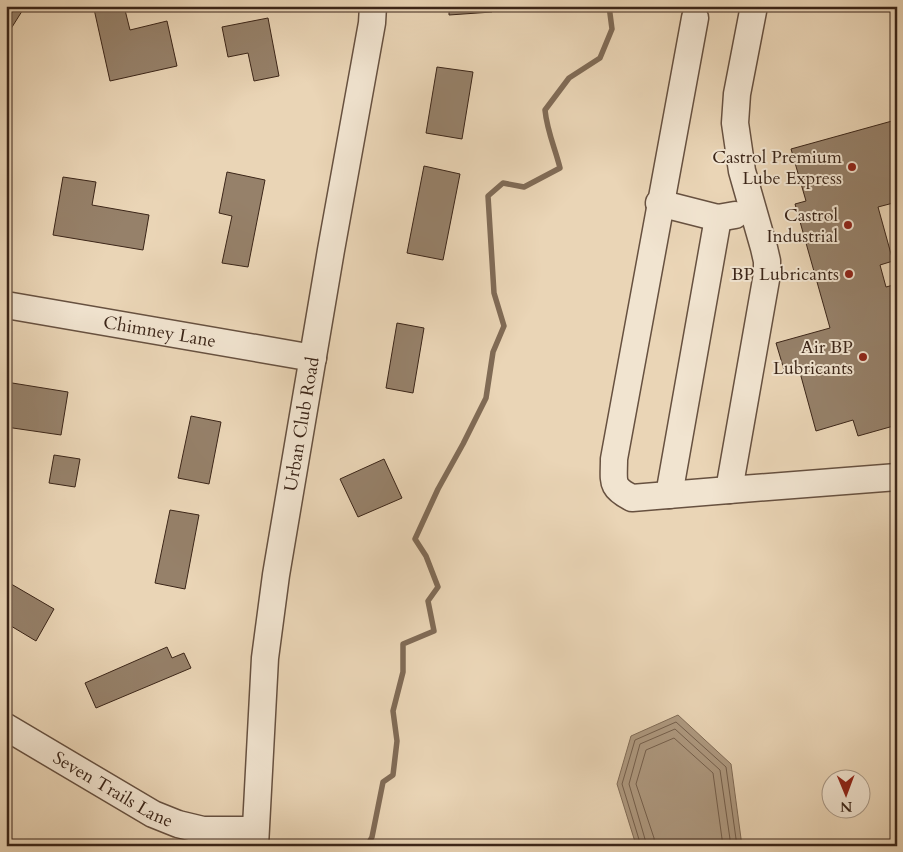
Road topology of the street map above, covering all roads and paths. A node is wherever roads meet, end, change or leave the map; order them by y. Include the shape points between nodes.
1 (373, 6) edge
2 (754, 6) edge
3 (694, 18) dead end
4 (659, 203) junction
5 (752, 209) junction
6 (718, 218) junction
7 (6, 305) edge
8 (312, 358) junction
9 (897, 477) edge
10 (730, 490) junction
11 (669, 495) junction
12 (6, 727) edge
13 (255, 838) edge

1 - 8 street, Urban Club Road
2 - 5 street via 737,94 735,123 738,155
3 - 4 street
4 - 6 street
4 - 11 street via 614,459 614,483 620,492 632,498
5 - 6 street
5 - 10 street via 764,248 767,274
6 - 11 street
7 - 8 street, Chimney Lane
8 - 13 street, Urban Club Road via 265,658
9 - 10 street
10 - 11 street
12 - 13 street, Seven Trails Lane via 153,814 203,830

